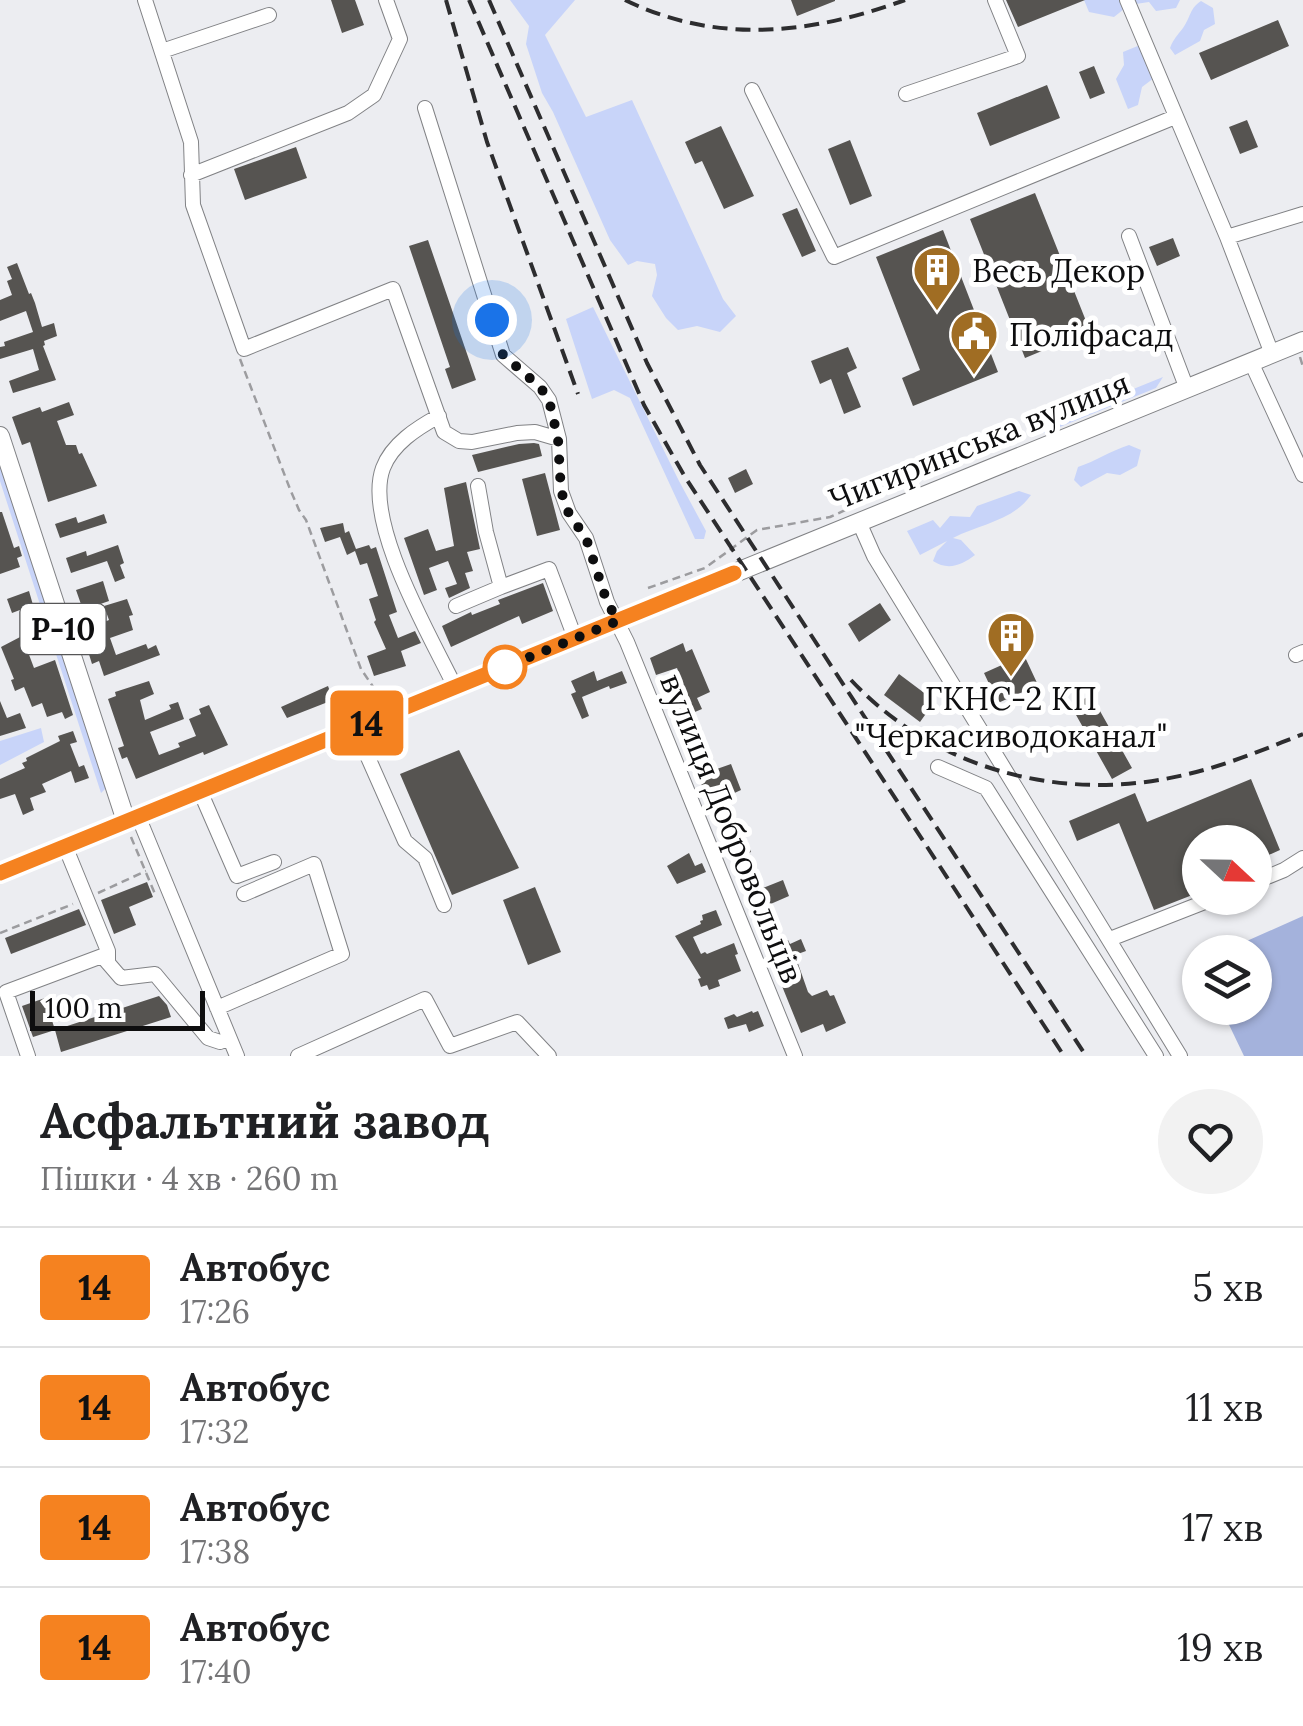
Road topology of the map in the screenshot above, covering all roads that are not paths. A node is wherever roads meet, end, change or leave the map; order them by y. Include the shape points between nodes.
1 (145, 0) edge
2 (386, 0) edge
3 (995, 0) edge
4 (1126, 0) edge
5 (269, 15) dead end
6 (162, 52) junction
7 (752, 90) dead end
8 (906, 94) dead end
9 (425, 108) dead end
10 (1175, 117) junction
11 (191, 175) junction
12 (1303, 214) edge
13 (1129, 236) dead end
14 (1227, 237) junction
15 (1301, 349) edge
16 (1272, 354) junction
17 (1251, 362) junction
18 (1187, 389) junction
19 (439, 416) junction
20 (0, 436) edge
21 (558, 439) junction
22 (1303, 476) edge
23 (478, 486) dead end
24 (859, 522) junction
25 (501, 587) junction
26 (456, 606) dead end
27 (618, 621) junction
28 (575, 638) junction
29 (455, 687) junction
30 (355, 728) junction
31 (938, 767) dead end
32 (200, 791) junction
33 (132, 819) junction
34 (66, 846) junction
35 (1303, 858) edge
36 (274, 862) dead end
37 (0, 873) edge
38 (1272, 875) edge
39 (244, 894) dead end
40 (444, 905) dead end
41 (1182, 911) edge
42 (1110, 939) junction
43 (108, 964) junction
44 (217, 1008) junction
45 (229, 1038) junction
46 (28, 1056) edge
47 (238, 1056) edge
48 (298, 1056) edge
49 (549, 1056) edge
50 (795, 1056) edge
51 (1156, 1056) edge
52 (1180, 1056) edge

1 - 6 street
2 - 11 street via 400,39 374,95 348,113
3 - 8 street via 1018,56
4 - 10 street
5 - 6 street
6 - 11 street via 191,142
7 - 10 street via 834,258
9 - 21 street, вулиця Добровольців via 503,355 549,400
10 - 14 street
11 - 19 street via 193,204 244,349 394,289
12 - 14 street
13 - 18 street
14 - 16 street
15 - 16 main road, Чигиринська вулиця
16 - 17 main road, Чигиринська вулиця
17 - 18 main road, Чигиринська вулиця
17 - 22 street
18 - 24 main road, Чигиринська вулиця
19 - 21 street via 444,432 460,441 536,432
19 - 29 street via 393,451 382,470 380,494 387,540
20 - 33 main road, Р-10
21 - 27 street, вулиця Добровольців via 561,491
23 - 25 street
24 - 27 main road, Чигиринська вулиця
24 - 42 street
25 - 26 street
25 - 28 street via 550,569
27 - 28 main road, Чигиринська вулиця
27 - 50 street, вулиця Добровольців
28 - 29 main road, Чигиринська вулиця
29 - 30 main road, Чигиринська вулиця
30 - 32 main road, Чигиринська вулиця
30 - 40 street via 405,841 425,858
31 - 51 street via 986,788
32 - 33 main road, Чигиринська вулиця
32 - 36 street via 237,876
33 - 34 main road, Чигиринська вулиця
33 - 44 street
34 - 37 main road, Чигиринська вулиця
34 - 43 street
35 - 38 street
39 - 44 street via 314,864 342,954
41 - 42 street
42 - 52 street
43 - 45 street via 121,978 155,974 208,1038
43 - 46 street via 102,956 6,992
44 - 45 street
45 - 47 street
48 - 49 street via 426,999 450,1046 517,1022

